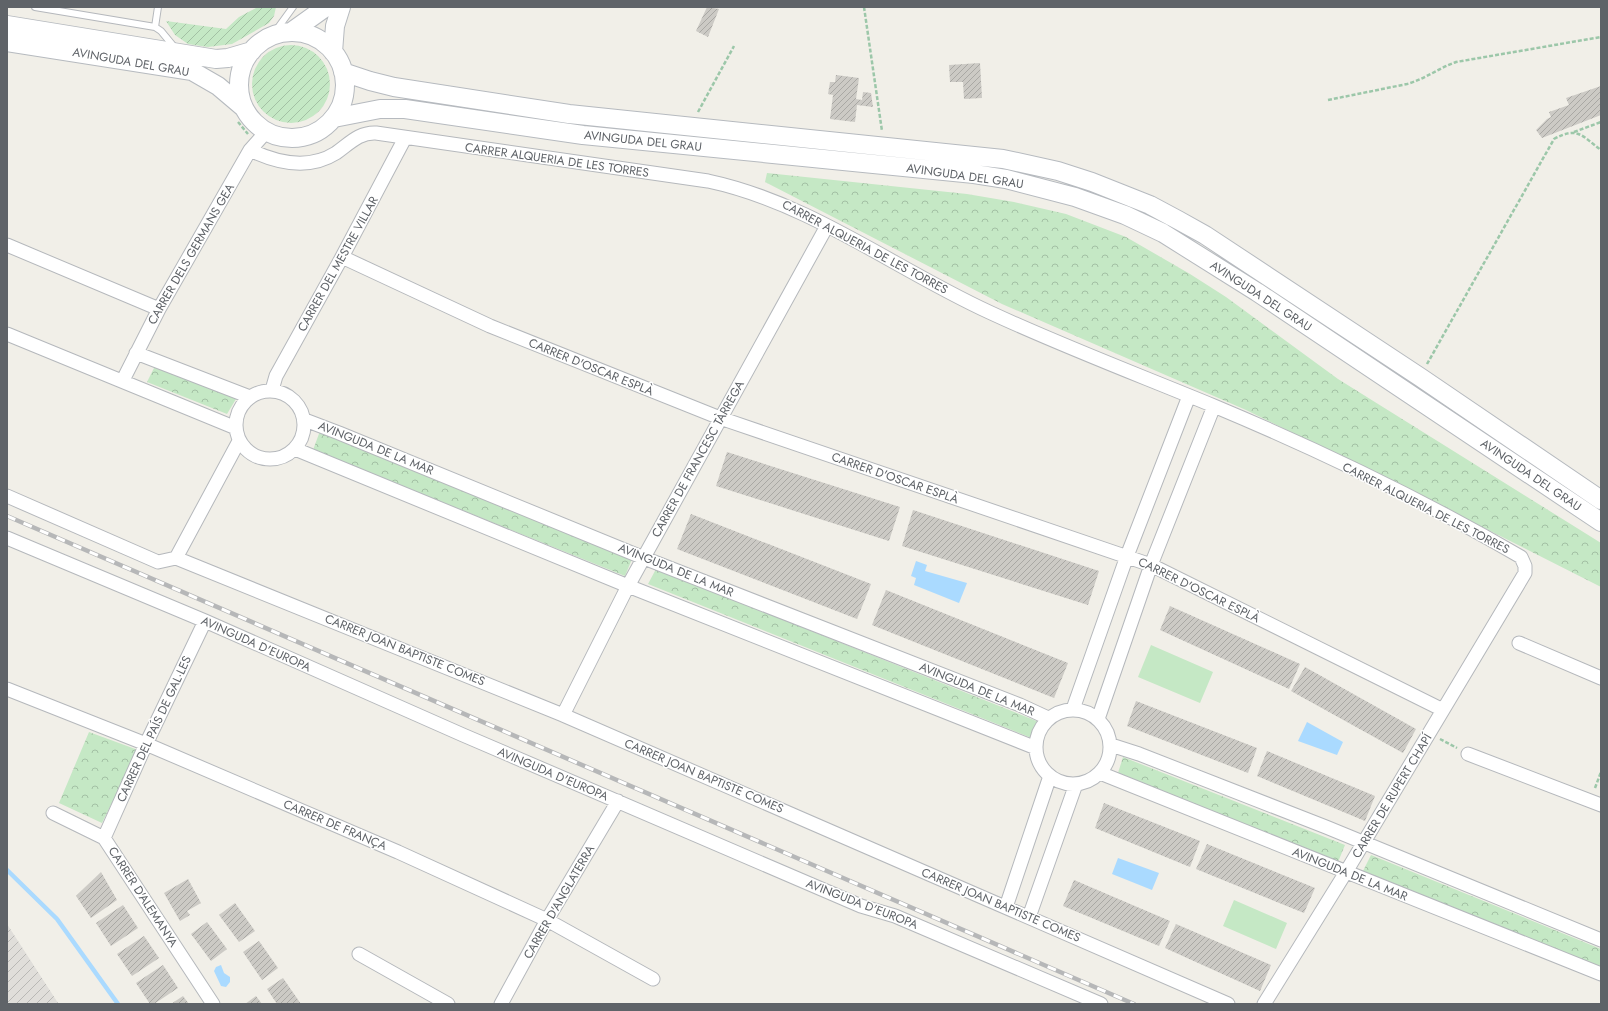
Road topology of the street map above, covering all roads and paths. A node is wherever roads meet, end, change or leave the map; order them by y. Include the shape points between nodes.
1 (35, 7) edge
2 (158, 7) edge
3 (326, 7) edge
4 (341, 7) edge
5 (864, 7) edge
6 (290, 8) edge
7 (7, 25) edge
8 (155, 27) junction
9 (291, 32) junction
10 (272, 36) junction
11 (1601, 37) edge
12 (7, 42) edge
13 (734, 46) dead end
14 (252, 51) junction
15 (333, 52) junction
16 (180, 53) junction
17 (343, 72) junction
18 (1328, 100) dead end
19 (244, 108) junction
20 (334, 118) junction
21 (1601, 122) edge
22 (690, 126) junction
23 (266, 132) junction
24 (1573, 132) junction
25 (405, 138) junction
26 (885, 146) junction
27 (250, 150) junction
28 (1601, 150) edge
29 (827, 226) junction
30 (7, 245) edge
31 (342, 257) junction
32 (158, 309) junction
33 (7, 334) edge
34 (136, 353) junction
35 (1420, 377) junction
36 (123, 380) junction
37 (272, 390) junction
38 (1189, 396) junction
39 (250, 397) junction
40 (1214, 406) junction
41 (720, 418) junction
42 (305, 420) junction
43 (236, 428) junction
44 (239, 441) junction
45 (295, 449) junction
46 (7, 496) edge
47 (1601, 500) edge
48 (1601, 522) edge
49 (7, 538) edge
50 (1127, 556) junction
51 (176, 558) junction
52 (644, 558) junction
53 (1151, 565) junction
54 (628, 586) junction
55 (205, 621) junction
56 (1519, 643) dead end
57 (1601, 678) edge
58 (7, 690) edge
59 (1072, 709) junction
60 (1443, 710) junction
61 (563, 715) junction
62 (1048, 718) junction
63 (1098, 718) junction
64 (1429, 733) junction
65 (146, 744) junction
66 (1111, 745) junction
67 (1036, 748) junction
68 (1468, 754) joint
69 (1601, 772) edge
70 (1100, 773) junction
71 (1050, 776) junction
72 (1076, 784) junction
73 (618, 801) junction
74 (1595, 803) edge
75 (53, 813) dead end
76 (104, 838) junction
77 (1364, 842) junction
78 (1346, 872) junction
79 (1006, 907) junction
80 (1029, 916) junction
81 (547, 920) junction
82 (1601, 940) edge
83 (359, 954) dead end
84 (1601, 974) edge
85 (653, 979) dead end
86 (213, 1004) edge
87 (448, 1004) edge
88 (501, 1004) edge
89 (1101, 1004) edge
90 (1228, 1004) edge
91 (1264, 1004) edge

1 - 8 lane
2 - 8 lane
3 - 9 main road
4 - 15 main road
5 - 26 path
6 - 10 lane
7 - 16 main road, AVINGUDA DEL GRAU
8 - 16 lane
9 - 10 main road
9 - 15 main road via 310,35 323,42
10 - 14 main road
11 - 18 path via 1456,62 1418,81
12 - 19 main road, AVINGUDA DEL GRAU via 192,71 218,86
13 - 22 path
14 - 16 main road, AVINGUDA DEL GRAU via 222,59
14 - 19 main road via 244,64 240,78 240,94
15 - 17 main road
17 - 20 main road via 345,88 342,104
17 - 22 main road, AVINGUDA DEL GRAU via 394,87 569,114
19 - 23 main road via 254,122
20 - 23 main road via 323,129 302,137 280,137
20 - 48 main road, AVINGUDA DEL GRAU via 380,109 405,109 583,135 974,174 1006,179 1075,197 1140,222 1184,245
21 - 24 path
22 - 26 main road, AVINGUDA DEL GRAU
23 - 27 street, CARRER DELS GERMANS GEA
24 - 28 path
24 - 35 path via 1554,139
25 - 27 street via 376,133 366,134 334,154 304,162 275,161
25 - 29 street, CARRER ALQUERIA DE LES TORRES via 708,181 760,195 804,213
25 - 31 street, CARRER DEL MESTRE VILLAR
26 - 35 main road, AVINGUDA DEL GRAU via 1024,163 1122,193 1164,212 1205,235
27 - 32 street, CARRER DELS GERMANS GEA
29 - 38 street, CARRER ALQUERIA DE LES TORRES via 988,312
29 - 41 street, CARRER DE FRANCESC TÀRREGA
30 - 32 street
31 - 37 street, CARRER DEL MESTRE VILLAR via 276,376
31 - 41 street, CARRER D'OSCAR ESPLÀ via 490,326
32 - 34 street, CARRER DELS GERMANS GEA
33 - 36 street
34 - 36 street, CARRER DELS GERMANS GEA
34 - 39 street
35 - 47 main road, AVINGUDA DEL GRAU
36 - 43 street
37 - 39 street
37 - 42 street via 290,396 297,403
38 - 40 street, CARRER ALQUERIA DE LES TORRES
38 - 50 street
39 - 43 street via 239,411
40 - 53 street
40 - 60 street, CARRER ALQUERIA DE LES TORRES via 1388,486 1521,557 1525,573
41 - 50 street, CARRER D'OSCAR ESPLÀ
41 - 52 street, CARRER DE FRANCESC TÀRREGA
42 - 45 street via 303,436
42 - 52 street, AVINGUDA DE LA MAR
43 - 44 street
44 - 45 street via 256,456 266,459 277,459
44 - 51 street
45 - 54 street
46 - 51 street via 158,562
49 - 55 street, AVINGUDA D'EUROPA
50 - 53 street, CARRER D'OSCAR ESPLÀ
50 - 59 street
51 - 61 street, CARRER JOAN BAPTISTE COMES
52 - 54 street, CARRER DE FRANCESC TÀRREGA
52 - 62 street, AVINGUDA DE LA MAR
53 - 60 street, CARRER D'OSCAR ESPLÀ
53 - 63 street
54 - 61 street, CARRER DE FRANCESC TÀRREGA
54 - 67 street
55 - 65 street, CARRER DEL PAÍS DE GAL·LES
55 - 73 street, AVINGUDA D'EUROPA
56 - 57 street
58 - 65 street, CARRER DE FRANÇA
59 - 62 street
59 - 63 street via 1086,711
60 - 64 street, CARRER DE RUPERT CHAPÍ
61 - 79 street, CARRER JOAN BAPTISTE COMES
62 - 67 street via 1040,730
63 - 66 street via 1105,726
64 - 68 path
64 - 77 street, CARRER DE RUPERT CHAPÍ
65 - 76 street, CARRER DEL PAÍS DE GAL·LES
65 - 81 street, CARRER DE FRANÇA via 398,852
66 - 70 street via 1108,761
66 - 77 street
67 - 71 street via 1042,768
68 - 74 street
69 - 74 path
70 - 72 street
70 - 78 street, AVINGUDA DE LA MAR
71 - 72 street via 1067,784
71 - 79 street
72 - 80 street
73 - 81 street, CARRER D'ANGLATERRA
73 - 89 street, AVINGUDA D'EUROPA via 861,906 895,916
75 - 76 street, CARRER D'ALEMANYA
76 - 86 street, CARRER D'ALEMANYA
77 - 78 street, CARRER DE RUPERT CHAPÍ
77 - 82 street
78 - 84 street, AVINGUDA DE LA MAR
78 - 91 street, CARRER DE RUPERT CHAPÍ
79 - 80 street, CARRER JOAN BAPTISTE COMES
80 - 90 street, CARRER JOAN BAPTISTE COMES
81 - 85 street, CARRER DE FRANÇA
81 - 88 street, CARRER D'ANGLATERRA
83 - 87 street

